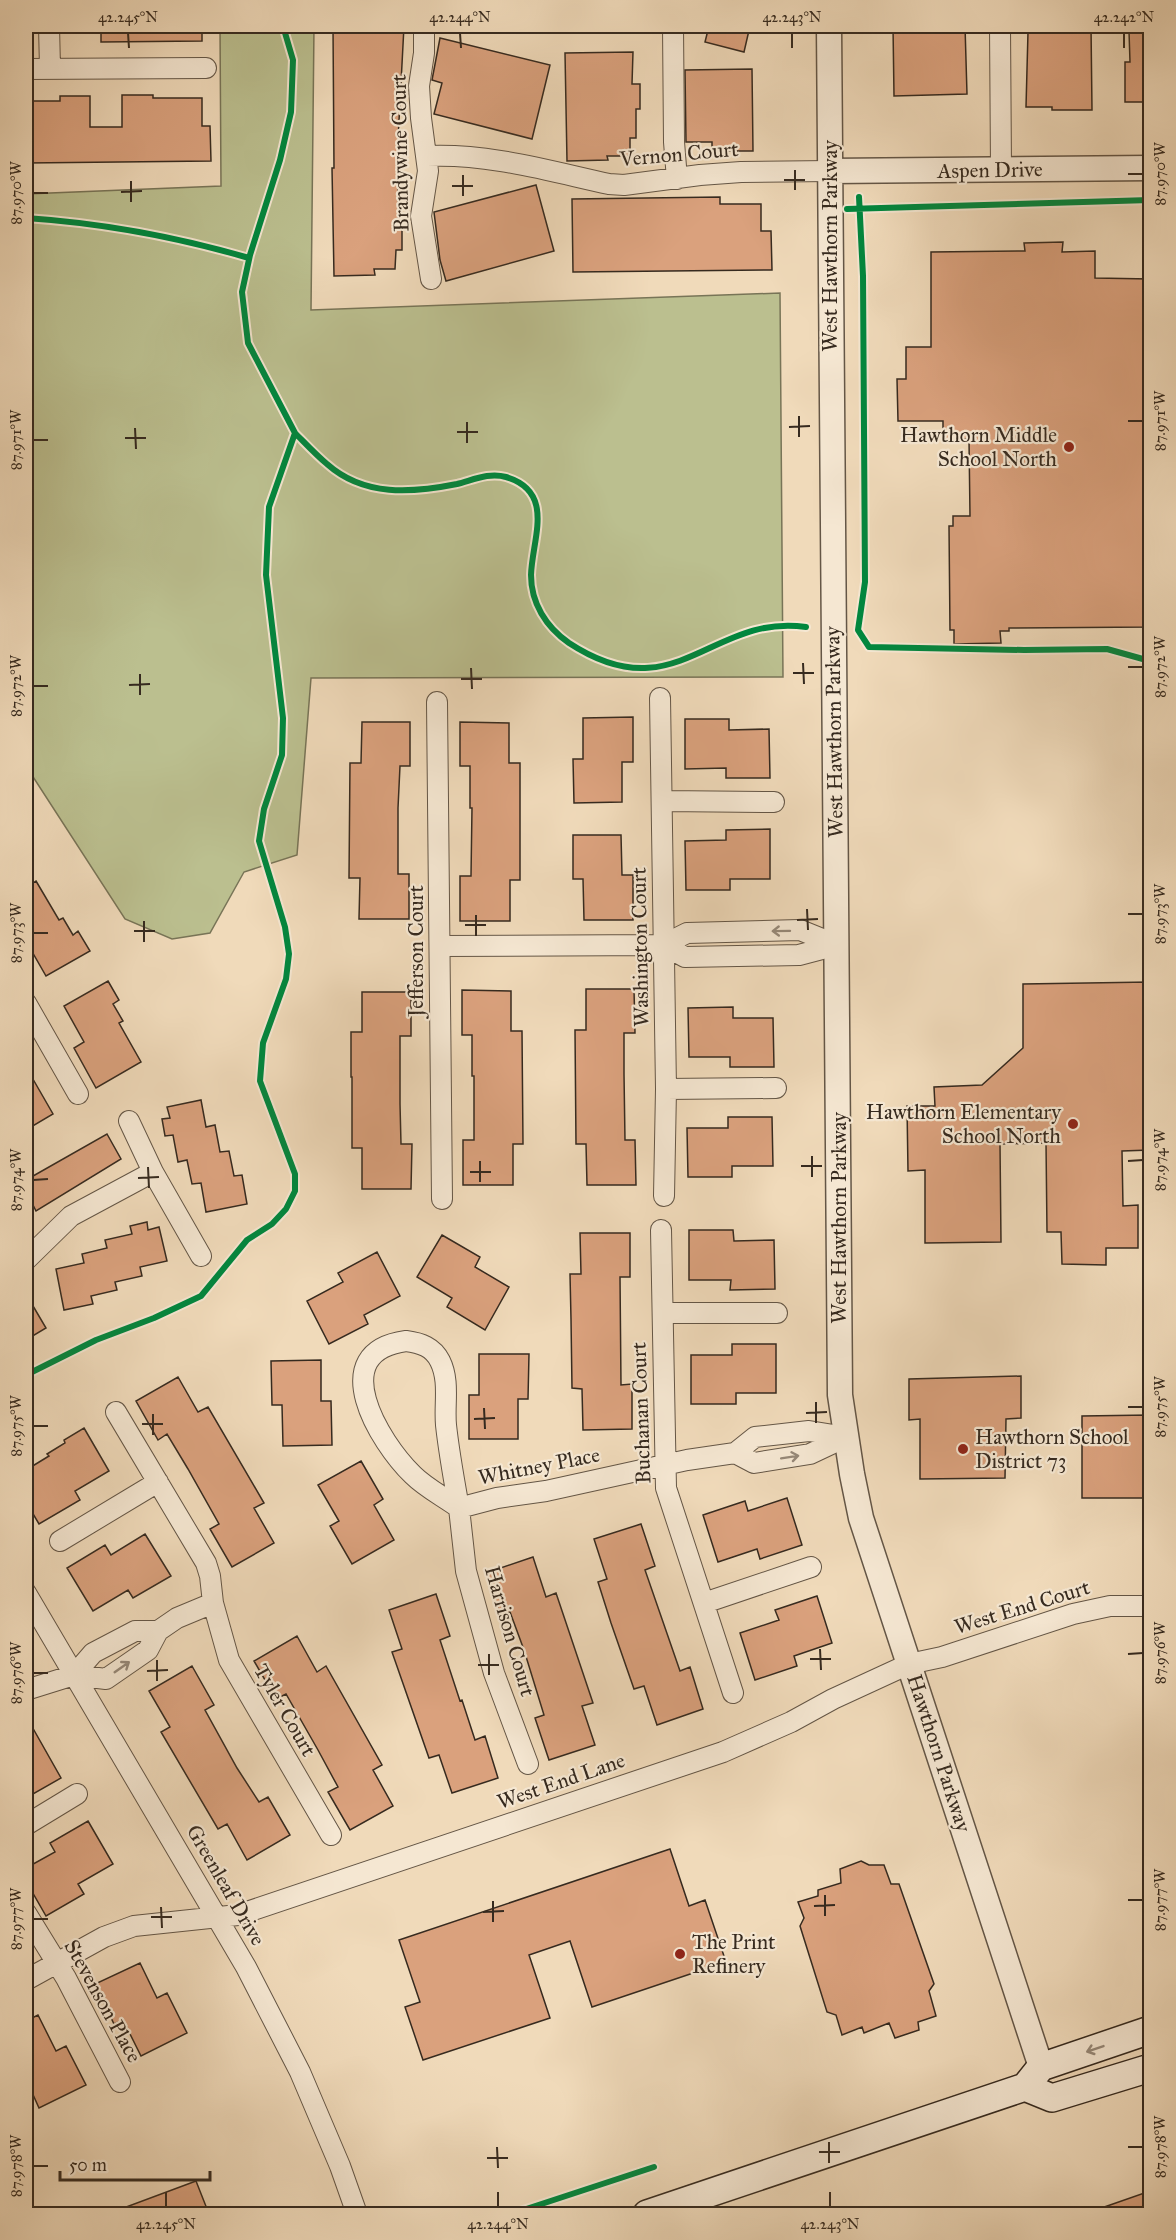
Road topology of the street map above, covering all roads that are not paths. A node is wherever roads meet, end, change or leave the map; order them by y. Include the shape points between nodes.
1 (50, 26) edge
2 (424, 26) edge
3 (673, 26) edge
4 (829, 26) edge
5 (1000, 26) edge
6 (206, 68) dead end
7 (26, 69) edge
8 (50, 69) junction
9 (427, 156) junction
10 (1150, 168) edge
11 (1001, 170) junction
12 (830, 171) junction
13 (676, 179) junction
14 (431, 279) dead end
15 (660, 698) dead end
16 (437, 702) dead end
17 (663, 801) junction
18 (774, 802) dead end
19 (663, 945) junction
20 (837, 945) junction
21 (440, 946) junction
22 (26, 1003) edge
23 (776, 1088) dead end
24 (666, 1089) junction
25 (78, 1094) dead end
26 (129, 1121) dead end
27 (153, 1172) junction
28 (664, 1196) dead end
29 (441, 1199) dead end
30 (661, 1230) dead end
31 (201, 1256) dead end
32 (26, 1260) edge
33 (663, 1313) junction
34 (777, 1313) dead end
35 (116, 1412) dead end
36 (846, 1437) junction
37 (665, 1465) junction
38 (158, 1482) junction
39 (459, 1508) junction
40 (60, 1541) dead end
41 (811, 1567) dead end
42 (26, 1593) edge
43 (213, 1603) junction
44 (704, 1603) junction
45 (1150, 1606) edge
46 (158, 1631) junction
47 (909, 1664) junction
48 (74, 1675) junction
49 (26, 1690) edge
50 (733, 1693) dead end
51 (528, 1764) dead end
52 (77, 1794) dead end
53 (26, 1825) edge
54 (331, 1834) dead end
55 (26, 1913) edge
56 (217, 1917) junction
57 (56, 1963) junction
58 (26, 1980) edge
59 (1150, 2030) edge
60 (1150, 2068) edge
61 (1033, 2077) junction
62 (120, 2082) dead end
63 (357, 2214) edge
64 (647, 2214) edge

1 - 8 street
2 - 9 street, Brandywine Court via 419,86
3 - 13 street
4 - 12 street, West Hawthorn Parkway
5 - 11 street
6 - 8 street
7 - 8 street
9 - 13 street, Vernon Court via 456,155 508,162 609,184
9 - 14 street, Brandywine Court via 421,216
10 - 11 street, Aspen Drive
11 - 12 street, Aspen Drive
12 - 13 street, Vernon Court via 741,172
12 - 20 street, West Hawthorn Parkway
15 - 17 street, Washington Court
16 - 21 street, Jefferson Court
17 - 18 street
17 - 19 street, Washington Court
19 - 20 street via 684,957 799,955
19 - 21 street
19 - 24 street, Washington Court
20 - 36 street, West Hawthorn Parkway via 840,1395
21 - 29 street, Jefferson Court
22 - 25 street
23 - 24 street
24 - 28 street, Washington Court
26 - 27 street
27 - 31 street
27 - 32 street via 71,1216
30 - 33 street, Buchanan Court
33 - 34 street
33 - 37 street, Buchanan Court
35 - 38 street, Tyler Court
36 - 37 street, Whitney Place via 810,1454 754,1463 735,1453
36 - 47 street, Hawthorn Parkway via 861,1518
37 - 39 street, Whitney Place
37 - 44 street, Buchanan Court via 666,1488
38 - 40 street
38 - 43 street, Tyler Court via 206,1563
39 - 39 street, Harrison Court via 446,1422 446,1376 440,1360 422,1343 406,1341 381,1347 364,1370 363,1385 373,1421 414,1476
39 - 51 street, Harrison Court via 466,1570 494,1673
41 - 44 street
42 - 48 street, Greenleaf Drive
43 - 46 street
43 - 54 street, Tyler Court via 229,1660
44 - 50 street, Buchanan Court
45 - 47 street, West End Court via 1110,1606 1073,1614
46 - 48 street via 135,1631 93,1653
48 -> 46 street via 106,1679 148,1650
47 - 56 street, West End Lane via 723,1752 238,1915
47 - 61 street, Hawthorn Parkway
48 - 49 street
48 - 56 street, Greenleaf Drive
52 - 53 street
55 - 57 street, Stevenson Place
56 - 57 street, West End Lane via 134,1926
56 - 63 street, Greenleaf Drive via 300,2072
57 - 58 street, West End Lane
57 - 62 street, Stevenson Place
59 -> 61 main road
60 - 61 main road via 1052,2098
61 - 64 main road

